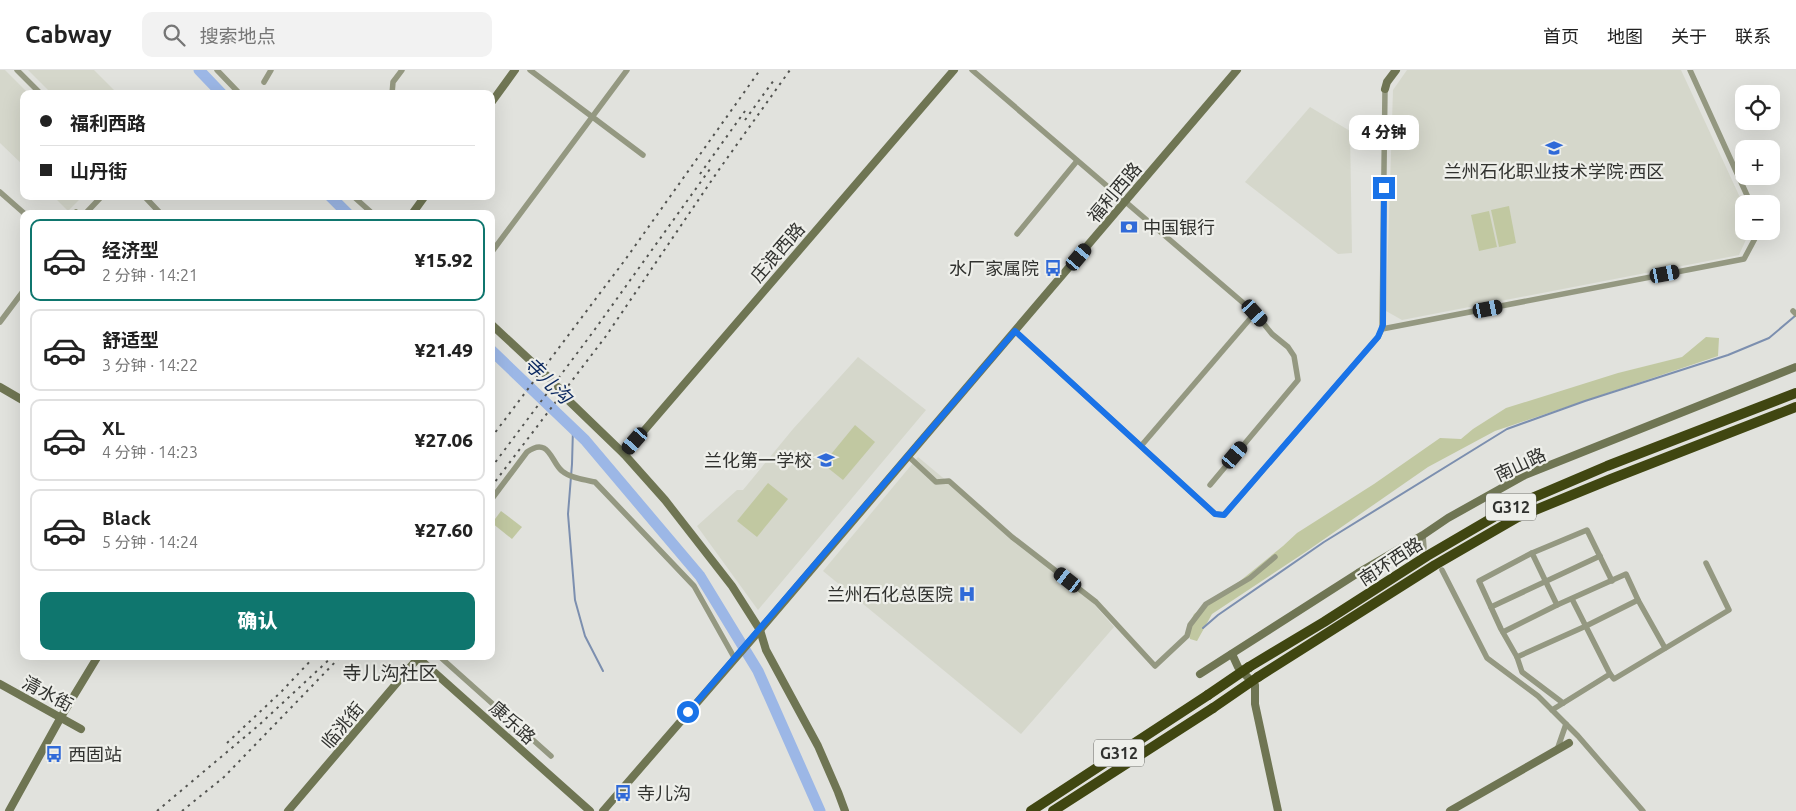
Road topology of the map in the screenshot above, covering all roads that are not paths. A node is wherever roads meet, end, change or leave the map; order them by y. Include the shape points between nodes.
1 (17, 70) edge
2 (217, 70) edge
3 (272, 70) edge
4 (402, 70) edge
5 (515, 70) edge
6 (530, 70) edge
7 (628, 70) edge
8 (954, 70) edge
9 (972, 70) edge
10 (1237, 70) edge
11 (1384, 70) edge
12 (1690, 70) edge
13 (1394, 73) edge
14 (264, 82) dead end
15 (1385, 89) joint
16 (36, 90) edge
17 (236, 90) edge
18 (392, 90) edge
19 (495, 98) edge
20 (594, 116) junction
21 (643, 155) dead end
22 (1077, 161) junction
23 (0, 192) edge
24 (1747, 195) edge
25 (98, 200) edge
26 (148, 200) edge
27 (357, 200) edge
28 (1125, 202) junction
29 (20, 210) edge
30 (89, 210) edge
31 (157, 210) edge
32 (369, 210) edge
33 (1017, 234) dead end
34 (1754, 240) edge
35 (495, 248) edge
36 (20, 295) edge
37 (1255, 313) junction
38 (0, 322) edge
39 (495, 328) edge
40 (1382, 329) junction
41 (1015, 331) junction
42 (1796, 368) edge
43 (547, 376) tunnel mouth
44 (558, 386) tunnel mouth
45 (0, 387) edge
46 (1796, 393) edge
47 (20, 398) edge
48 (1796, 407) edge
49 (1142, 446) junction
50 (624, 454) junction
51 (908, 456) junction
52 (1210, 485) dead end
53 (495, 495) edge
54 (1423, 535) junction
55 (1424, 548) dead end
56 (1532, 553) junction
57 (1275, 556) dead end
58 (1600, 556) junction
59 (1706, 562) dead end
60 (1442, 570) dead end
61 (1612, 581) junction
62 (1546, 582) junction
63 (1572, 599) junction
64 (1638, 600) junction
65 (1557, 606) junction
66 (1491, 607) junction
67 (1586, 626) junction
68 (1503, 632) junction
69 (758, 633) junction
70 (1665, 648) junction
71 (1228, 656) junction
72 (736, 657) junction
73 (1517, 657) junction
74 (96, 660) edge
75 (414, 660) edge
76 (420, 660) edge
77 (443, 660) edge
78 (1200, 674) dead end
79 (1610, 674) junction
80 (0, 684) edge
81 (1563, 703) junction
82 (1552, 710) junction
83 (61, 716) junction
84 (1566, 724) junction
85 (81, 729) dead end
86 (1570, 743) dead end
87 (1557, 750) junction
88 (551, 756) dead end
89 (9, 811) edge
90 (288, 811) edge
91 (590, 811) edge
92 (602, 811) edge
93 (845, 811) edge
94 (1031, 811) edge
95 (1053, 811) edge
96 (1278, 811) edge
97 (1450, 811) edge
98 (1643, 811) edge

1 - 16 street
2 - 17 street
3 - 14 street
4 - 18 street via 393,82
5 - 19 street
6 - 20 street
7 - 20 street
8 - 50 street, 庄浪西路
9 - 22 street
10 - 28 street, 福利西路
11 - 13 street
12 - 24 street
13 - 15 street
15 - 40 street
20 - 21 street
20 - 35 street
22 - 28 street
22 - 33 street
23 - 29 street
25 - 30 street
26 - 31 street
27 - 32 street
28 - 37 street
28 - 41 street, 福利西路
34 - 40 street via 1744,259
36 - 38 street
37 - 49 street
37 - 52 street via 1294,356 1298,380
39 - 43 street
40 - 49 street via 1220,516
41 - 49 street
41 - 51 street, 福利西路
42 - 54 street, 南山路 via 1526,475
44 - 50 street via 567,399
45 - 47 street
46 - 94 highway, 南环西路 / G312, bridge via 1511,507 1249,667
48 - 95 highway, 南环西路 / G312, bridge via 1518,517 1435,565
50 - 69 street via 665,500 732,586
51 - 57 street via 936,482 949,481 1096,602 1155,666 1187,636 1190,625 1206,604 1250,578
51 - 69 street, 福利西路
53 - 72 street via 527,452 536,447 550,452 561,471 595,482 694,586
54 - 55 street
54 - 71 street, 南山路
56 - 58 street via 1587,530
56 - 62 street
56 - 66 street via 1480,581
58 - 61 street
58 - 62 street
59 - 70 street via 1729,610
60 - 82 street via 1487,658
61 - 63 street
61 - 64 street via 1626,574
62 - 65 street
62 - 66 street
63 - 65 street
63 - 67 street
64 - 67 street
64 - 70 street
65 - 68 street
66 - 68 street
67 - 73 street
67 - 79 street
68 - 73 street
69 - 72 street, 福利西路
69 - 93 street via 818,746
70 - 79 street via 1614,679
71 - 78 street, 南山路
71 - 96 street via 1255,685 1255,704
72 - 92 street, 福利西路
73 - 81 street via 1522,672
74 - 83 street
75 - 90 street, 临洮街
76 - 91 street, 康乐路
77 - 88 street
79 - 81 street
80 - 83 street, 清水街
81 - 82 street
82 - 84 street
83 - 85 street, 清水街
83 - 89 street
84 - 87 street
84 - 98 street
86 - 87 street
87 - 97 street

